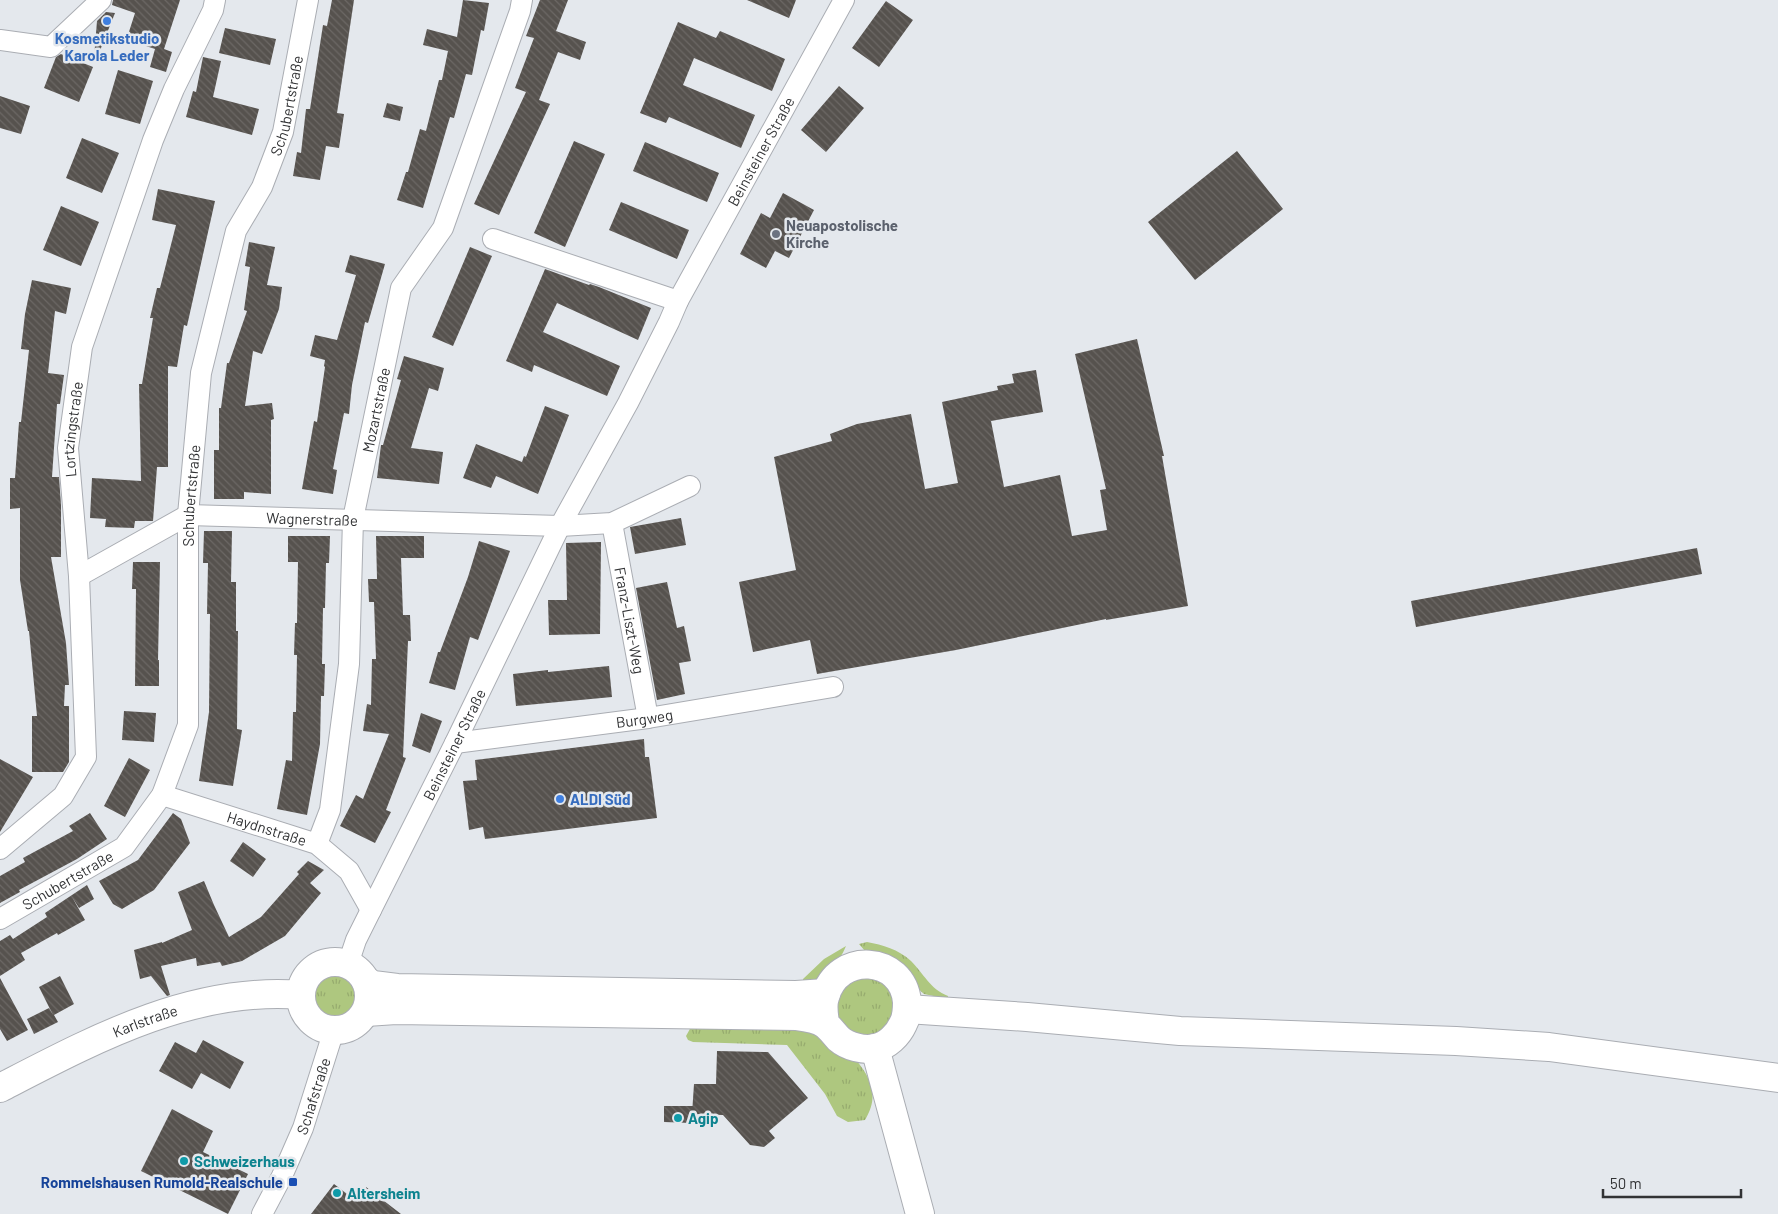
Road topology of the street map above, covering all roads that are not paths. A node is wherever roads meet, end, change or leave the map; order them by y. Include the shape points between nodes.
1 (102, 0) edge
2 (215, 0) edge
3 (308, 0) edge
4 (522, 0) edge
5 (844, 0) edge
6 (0, 40) edge
7 (493, 239) dead end
8 (678, 301) junction
9 (690, 486) dead end
10 (188, 515) junction
11 (352, 519) junction
12 (612, 523) junction
13 (560, 526) junction
14 (79, 576) junction
15 (832, 687) dead end
16 (648, 718) junction
17 (455, 743) junction
18 (162, 795) junction
19 (317, 844) junction
20 (0, 850) edge
21 (371, 910) junction
22 (0, 919) edge
23 (357, 973) junction
24 (826, 993) junction
25 (301, 995) junction
26 (907, 1009) junction
27 (366, 1012) junction
28 (825, 1024) junction
29 (334, 1030) junction
30 (875, 1048) junction
31 (1778, 1078) edge
32 (0, 1088) edge
33 (262, 1214) edge
34 (920, 1214) edge

1 - 6 street via 51,47
2 - 14 street, Lortzingstraße via 153,140 82,347 68,448
3 - 10 street, Schubertstraße via 283,132 262,187 236,231 201,373
4 - 11 street, Mozartstraße via 444,228 401,288
5 - 8 street, Beinsteiner Straße
7 - 8 street
8 - 13 street, Beinsteiner Straße via 632,396
9 - 12 street
10 - 11 street, Wagnerstraße
10 - 14 street
10 - 18 street, Schubertstraße via 188,725
11 - 13 street, Wagnerstraße
11 - 19 street, Mozartstraße via 349,664 330,810
12 - 13 street
12 - 16 street, Franz-Liszt-Weg
13 - 17 street, Beinsteiner Straße
14 - 20 street, Lortzingstraße via 86,757 63,796
15 - 16 street, Burgweg
16 - 17 street, Burgweg
17 - 21 street, Beinsteiner Straße
18 - 19 street, Haydnstraße
18 - 22 street, Schubertstraße via 124,847
19 - 21 street, Haydnstraße via 349,871
21 - 23 street, Beinsteiner Straße via 356,940
23 - 24 main road via 373,985 397,988
23 - 25 main road via 338,962 328,962 310,973
23 - 27 main road via 369,989
24 - 26 main road via 834,978 844,970 869,964 892,973 901,982
24 - 28 main road
25 - 29 main road via 306,1013 314,1022
25 - 32 main road, Karlstraße via 224,999 148,1018 84,1045
26 - 30 main road via 900,1032
26 - 31 main road via 1176,1031 1549,1047
27 - 28 main road via 787,1016 806,1017
27 - 29 main road via 352,1025
28 - 30 main road via 840,1040 851,1046
29 - 33 street, Schafstraße via 304,1128
30 - 34 main road

